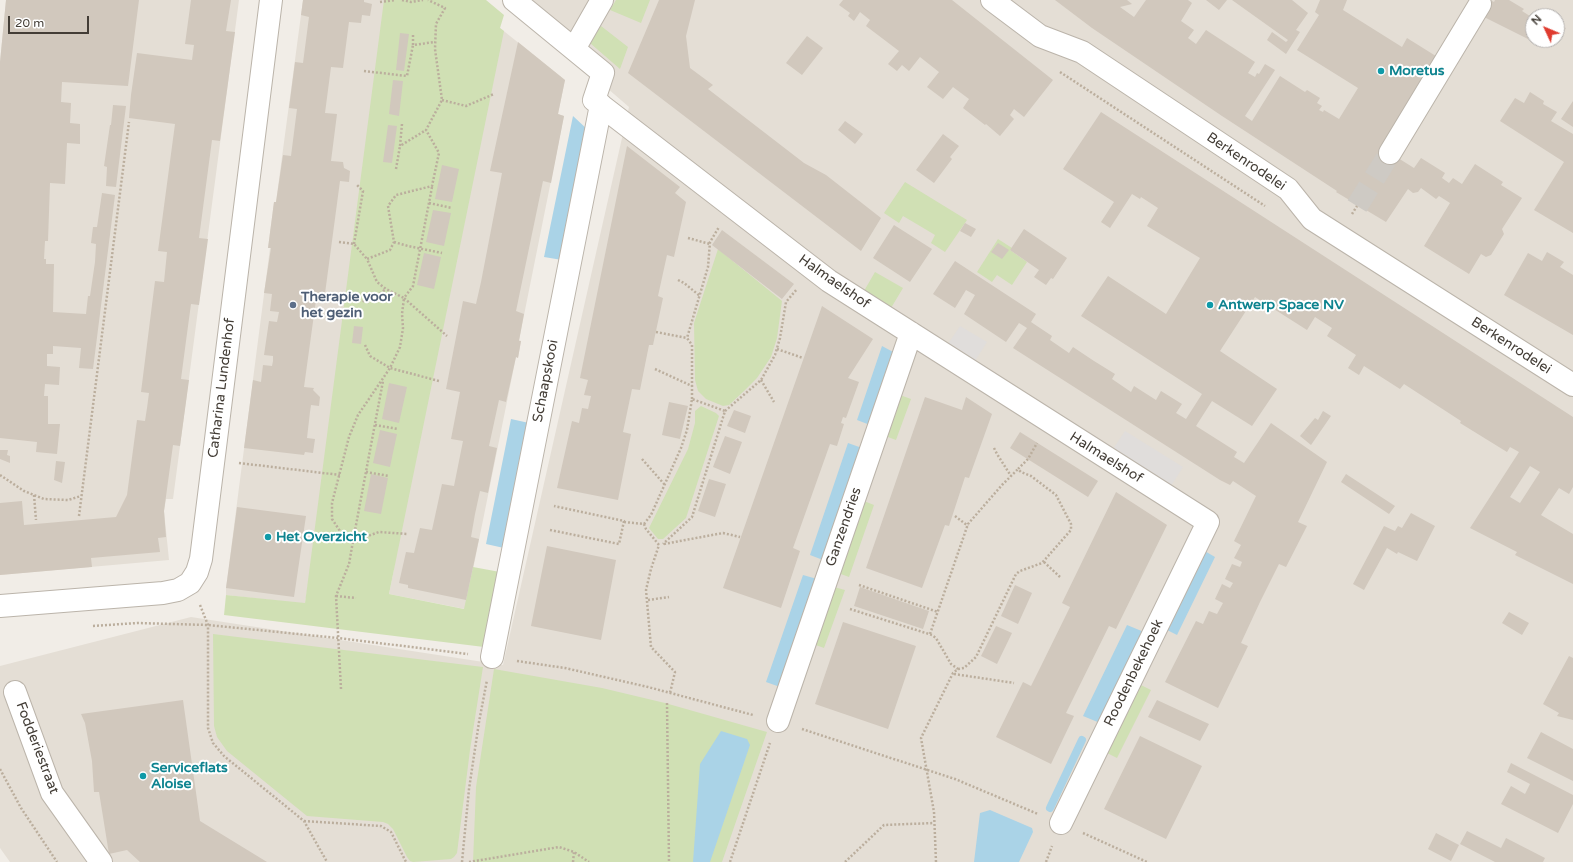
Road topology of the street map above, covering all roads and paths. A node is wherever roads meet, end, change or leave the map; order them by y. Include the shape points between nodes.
1 (271, 0) edge
2 (395, 0) edge
3 (402, 0) edge
4 (423, 0) edge
5 (428, 0) edge
6 (514, 0) edge
7 (602, 0) edge
8 (992, 0) edge
9 (380, 2) dead end
10 (1480, 4) dead end
11 (413, 34) dead end
12 (435, 42) junction
13 (413, 45) junction
14 (574, 49) junction
15 (364, 71) dead end
16 (494, 94) dead end
17 (442, 100) junction
18 (601, 105) junction
19 (129, 122) dead end
20 (402, 124) dead end
21 (426, 130) junction
22 (400, 146) junction
23 (1390, 153) tunnel mouth
24 (396, 169) dead end
25 (356, 184) dead end
26 (432, 186) junction
27 (429, 203) junction
28 (1358, 206) tunnel mouth
29 (452, 208) dead end
30 (1352, 214) dead end
31 (719, 227) dead end
32 (688, 238) dead end
33 (338, 242) dead end
34 (394, 242) junction
35 (354, 244) junction
36 (710, 244) junction
37 (420, 249) junction
38 (442, 253) dead end
39 (367, 259) junction
40 (678, 280) dead end
41 (798, 288) dead end
42 (386, 289) junction
43 (700, 296) junction
44 (347, 297) dead end
45 (404, 298) junction
46 (656, 332) dead end
47 (911, 333) junction
48 (447, 336) dead end
49 (687, 338) junction
50 (365, 345) dead end
51 (777, 349) junction
52 (803, 358) dead end
53 (390, 368) junction
54 (655, 369) dead end
55 (383, 378) junction
56 (760, 380) junction
57 (439, 381) dead end
58 (1573, 385) edge
59 (692, 386) junction
60 (692, 399) junction
61 (774, 402) dead end
62 (725, 411) junction
63 (375, 425) junction
64 (398, 429) dead end
65 (1037, 443) dead end
66 (994, 448) dead end
67 (642, 459) dead end
68 (242, 463) dead end
69 (1018, 469) junction
70 (366, 472) junction
71 (0, 475) edge
72 (340, 475) junction
73 (389, 476) dead end
74 (1011, 476) junction
75 (665, 485) junction
76 (34, 495) junction
77 (82, 496) junction
78 (554, 506) dead end
79 (79, 516) dead end
80 (955, 516) dead end
81 (36, 520) dead end
82 (624, 522) junction
83 (1208, 522) joint
84 (644, 524) junction
85 (968, 526) junction
86 (550, 530) dead end
87 (408, 534) dead end
88 (740, 538) dead end
89 (353, 541) junction
90 (661, 545) junction
91 (1044, 562) junction
92 (1060, 577) dead end
93 (859, 584) dead end
94 (336, 596) junction
95 (669, 597) dead end
96 (356, 598) dead end
97 (648, 600) junction
98 (0, 606) edge
99 (850, 609) dead end
100 (938, 612) junction
101 (208, 625) junction
102 (92, 626) dead end
103 (930, 634) junction
104 (338, 638) junction
105 (492, 657) junction
106 (958, 669) junction
107 (953, 673) junction
108 (1014, 683) dead end
109 (341, 689) dead end
110 (15, 692) dead end
111 (670, 693) dead end
112 (667, 703) dead end
113 (778, 722) joint
114 (0, 768) edge
115 (304, 821) junction
116 (934, 823) junction
117 (1061, 823) joint
118 (574, 852) junction
119 (57, 862) edge
120 (101, 862) edge
121 (327, 862) edge
122 (406, 862) edge
123 (462, 862) edge
124 (469, 862) edge
125 (573, 862) edge
126 (589, 862) edge
127 (669, 862) edge
128 (730, 862) edge
129 (845, 862) edge
130 (936, 862) edge
131 (1147, 862) edge

1 - 98 street, Catharina Lundenhof via 201,560 197,572 190,583 178,590 163,593
2 - 9 path
3 - 4 path
5 - 12 path via 445,8 436,24
6 - 14 street
7 - 14 street
8 - 58 street, Berkenrodelei via 1040,36 1082,52 1288,189 1312,219
10 - 23 street
11 - 13 path
12 - 13 path
12 - 17 path
13 - 15 path via 407,76
14 - 18 street via 603,73 594,100
16 - 17 path via 466,106
17 - 21 path
18 - 47 street, Halmaelshof via 829,281
18 - 105 street, Schaapskooi
19 - 77 path
20 - 22 path
21 - 22 path
21 - 26 path via 440,153
22 - 24 path
25 - 35 path via 363,191
26 - 27 path
26 - 34 path via 396,195 388,206
27 - 29 path
27 - 37 path
28 - 30 path
31 - 36 path
32 - 36 path
33 - 35 path
34 - 37 path
34 - 39 path via 390,250
35 - 39 path
36 - 43 path via 708,266
37 - 38 path
37 - 45 path via 413,286
39 - 42 path via 377,282
40 - 43 path
41 - 51 path via 786,302
42 - 44 path via 368,302
42 - 45 path
43 - 49 path
45 - 48 path
45 - 53 path via 400,346
46 - 49 path
47 - 83 street, Halmaelshof
47 - 113 street, Ganzendries
49 - 59 path via 692,345
50 - 53 path via 370,356
51 - 52 path
51 - 56 path
53 - 55 path
53 - 57 path
54 - 59 path
55 - 63 path
55 - 72 path via 358,415 349,437
56 - 61 path
56 - 62 path
59 - 60 path
60 - 62 path
60 - 75 path via 687,430
62 - 90 path via 692,517
63 - 64 path
63 - 70 path
65 - 69 path via 1028,459
66 - 74 path
67 - 75 path
68 - 72 path
69 - 74 path
69 - 91 path via 1056,495 1071,524 1071,530
70 - 73 path
70 - 89 path
71 - 76 path
72 - 89 path via 332,503 332,519
74 - 85 path
75 - 84 path
76 - 77 path via 56,501
76 - 81 path
77 - 79 path
78 - 82 path
80 - 85 path
82 - 84 path
82 - 86 path via 619,544
83 - 117 street, Roodenbekehoek
84 - 90 path
85 - 100 path
87 - 89 path via 379,532
88 - 90 path via 723,532
89 - 94 path via 349,564
90 - 97 path via 646,590
91 - 92 path
91 - 106 path via 1016,574 976,657 964,668
93 - 100 path
94 - 96 path
94 - 104 path
95 - 97 path
97 - 111 path via 651,647 676,672
99 - 103 path
100 - 103 path
101 - 102 path via 137,623
101 - 104 path
101 - 115 path via 208,728 213,743 224,756
103 - 106 path via 936,638
104 - 105 path
104 - 109 path
105 - 123 path via 469,789
106 - 107 path
107 - 108 path
107 - 116 path via 921,738
110 - 120 street, Fodderiestraat via 52,793
112 - 127 path
113 - 128 path
114 - 119 path via 21,808
115 - 121 path
115 - 122 path via 381,826 391,832
116 - 129 path via 884,825
116 - 130 path
117 - 131 path
118 - 124 path via 560,847
118 - 125 path
118 - 126 path

